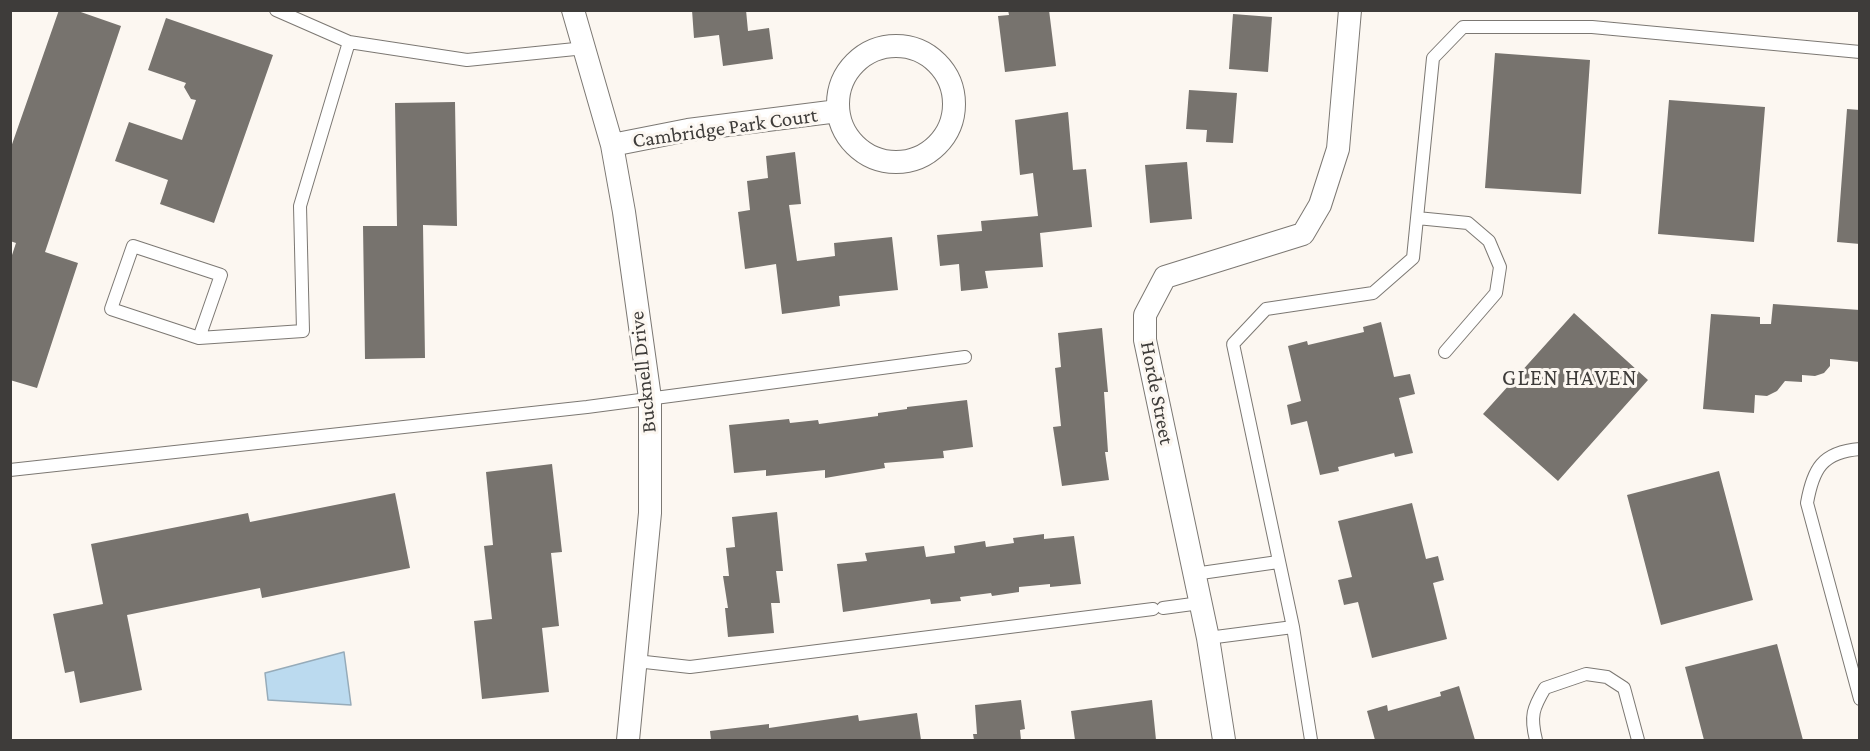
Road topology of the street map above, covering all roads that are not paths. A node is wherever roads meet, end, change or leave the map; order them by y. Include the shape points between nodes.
1 (573, 10) edge
2 (1350, 10) edge
3 (282, 12) edge
4 (349, 42) junction
5 (585, 48) junction
6 (1860, 52) edge
7 (838, 111) junction
8 (612, 144) junction
9 (1417, 218) junction
10 (199, 338) junction
11 (1446, 352) dead end
12 (965, 357) dead end
13 (650, 398) junction
14 (1860, 449) edge
15 (10, 470) edge
16 (1278, 562) junction
17 (1194, 574) junction
18 (1200, 603) junction
19 (1293, 627) junction
20 (1208, 638) junction
21 (636, 661) junction
22 (1860, 699) edge
23 (628, 741) edge
24 (1224, 741) edge
25 (1311, 741) edge
26 (1536, 741) edge
27 (1638, 741) edge

1 - 5 street, Bucknell Drive
2 - 17 street, Horde Street via 1338,149 1320,205 1303,234 1165,277 1145,315 1145,340
3 - 4 lane
4 - 5 lane via 467,60
4 - 10 lane via 300,206 303,331
5 - 8 street, Bucknell Drive
6 - 9 lane via 1592,27 1463,27 1433,58
7 - 7 street, Cambridge Park Court via 845,133 860,150 880,160 903,162 925,155 942,140 952,120 954,97 947,75 932,58 912,48 889,46 867,53 849,69 839,89
7 - 8 street, Cambridge Park Court
8 - 13 street, Bucknell Drive
9 - 11 lane via 1468,224 1488,241 1500,267 1496,293
9 - 16 lane via 1413,258 1373,293 1266,309 1233,344
10 - 10 lane via 111,309 133,246 220,275
12 - 13 lane
13 - 15 lane
13 - 21 street, Bucknell Drive via 650,513
14 - 22 lane via 1843,451 1819,465 1810,483 1807,503
16 - 17 lane
16 - 19 lane
17 - 18 street, Horde Street
18 - 20 street, Horde Street
18 - 21 lane via 690,667
19 - 20 lane
19 - 25 lane
20 - 24 street, Horde Street
21 - 23 street, Bucknell Drive
26 - 27 lane via 1533,708 1545,688 1586,674 1607,677 1624,688

